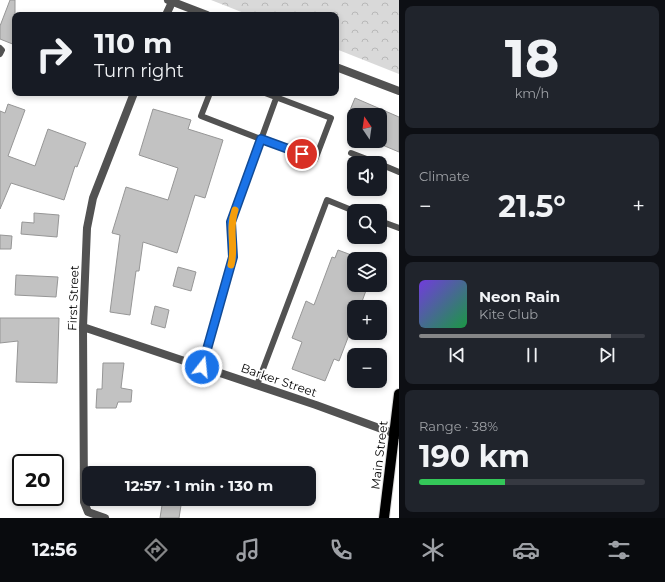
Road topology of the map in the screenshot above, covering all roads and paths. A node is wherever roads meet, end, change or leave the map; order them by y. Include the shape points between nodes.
1 (171, 1) edge
2 (167, 12) edge
3 (198, 12) edge
4 (0, 48) edge
5 (0, 54) edge
6 (339, 68) edge
7 (399, 91) edge
8 (133, 96) edge
9 (209, 96) edge
10 (277, 96) edge
11 (279, 96) edge
12 (261, 139) junction
13 (351, 153) dead end
14 (359, 156) edge
15 (387, 167) edge
16 (399, 172) edge
17 (347, 208) edge
18 (387, 224) edge
19 (399, 228) edge
20 (83, 327) junction
21 (202, 367) junction
22 (257, 385) junction
23 (399, 394) edge
24 (397, 435) edge
25 (105, 518) edge
26 (384, 518) edge

1 - 2 street
1 - 3 street
4 - 5 lane
6 - 7 street
8 - 20 street, First Street via 93,198 87,228
9 - 12 lane via 201,116
10 - 12 lane
11 - 12 lane via 331,118 316,160
12 - 21 lane via 231,222 233,257
13 - 14 lane
15 - 16 lane
17 - 22 lane via 327,200
18 - 19 lane
20 - 21 street, Barker Street
20 - 25 street, First Street via 84,502 88,512
21 - 22 street, Barker Street
22 - 24 street, Barker Street
23 - 24 main road, Main Street
24 - 26 main road, Main Street

